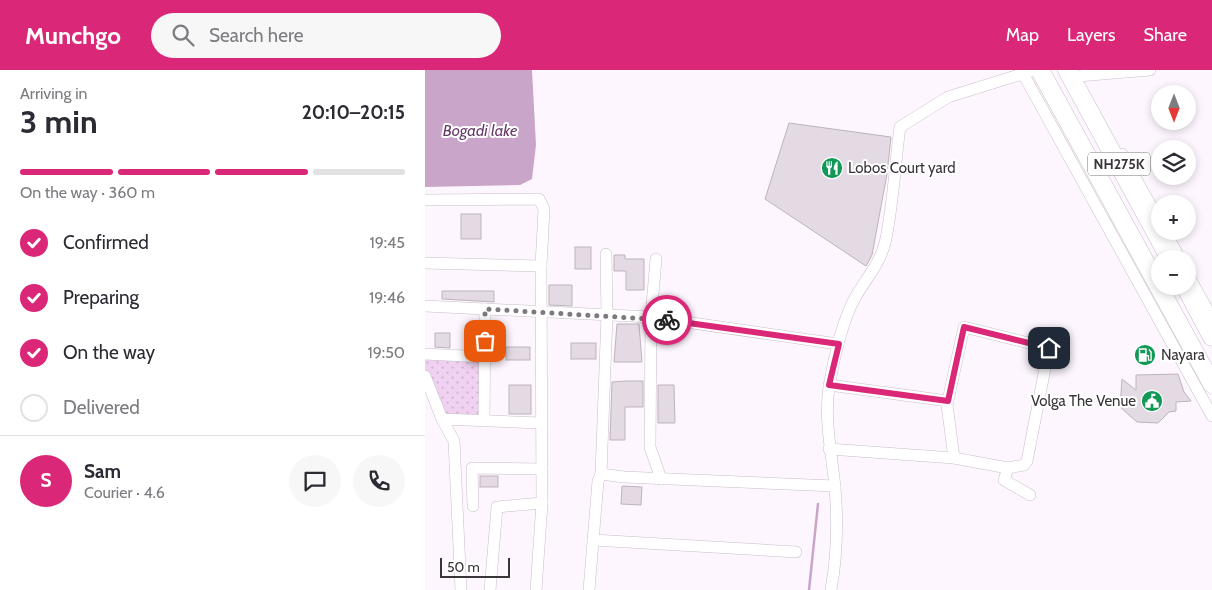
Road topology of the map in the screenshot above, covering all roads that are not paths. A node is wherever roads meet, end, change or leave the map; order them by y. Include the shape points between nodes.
1 (1150, 70) edge
2 (1030, 71) edge
3 (1073, 72) edge
4 (425, 200) edge
5 (1151, 206) edge
6 (1165, 250) edge
7 (606, 254) dead end
8 (657, 258) dead end
9 (425, 263) edge
10 (541, 266) junction
11 (1196, 289) edge
12 (1190, 295) edge
13 (425, 306) edge
14 (485, 309) junction
15 (543, 312) junction
16 (607, 315) junction
17 (651, 318) junction
18 (1212, 318) edge
19 (1212, 337) edge
20 (839, 344) junction
21 (425, 354) edge
22 (485, 357) junction
23 (425, 376) edge
24 (1212, 384) edge
25 (829, 385) junction
26 (948, 401) junction
27 (1212, 416) edge
28 (442, 420) junction
29 (485, 421) junction
30 (541, 423) junction
31 (829, 448) junction
32 (954, 458) junction
33 (1008, 468) junction
34 (542, 469) junction
35 (601, 474) junction
36 (661, 478) junction
37 (835, 486) junction
38 (1029, 495) dead end
39 (542, 503) junction
40 (473, 506) dead end
41 (593, 540) junction
42 (796, 552) dead end
43 (461, 590) edge
44 (490, 590) edge
45 (536, 590) edge
46 (589, 590) edge
47 (831, 590) edge

1 - 3 street
2 - 20 street via 949,98 900,127 885,244 867,282 856,296
2 - 24 highway, NH275K
2 - 27 street
3 - 5 street
3 - 6 highway, NH275K
4 - 10 street via 539,199 544,208
7 - 16 street
8 - 17 street
9 - 10 street
10 - 15 street
11 - 18 street
12 - 19 highway
13 - 14 street
14 - 15 street
14 - 22 street
15 - 16 street
15 - 30 street
16 - 17 street
16 - 35 street
17 - 20 street
17 - 36 street via 650,447
20 - 25 street
21 - 22 street
22 - 29 street
23 - 28 street
25 - 26 street
25 - 31 street
26 - 32 street
26 - 33 street via 964,327 1049,348 1027,461 1024,465
28 - 29 street
28 - 43 street via 454,441
29 - 30 street
30 - 34 street
31 - 32 street
31 - 37 street
32 - 33 street
33 - 38 street via 1004,480
34 - 39 street
34 - 40 street via 472,468
35 - 36 street
35 - 41 street
36 - 37 street
37 - 47 street via 836,554
39 - 44 street via 497,506
39 - 45 street
41 - 42 street
41 - 46 street

